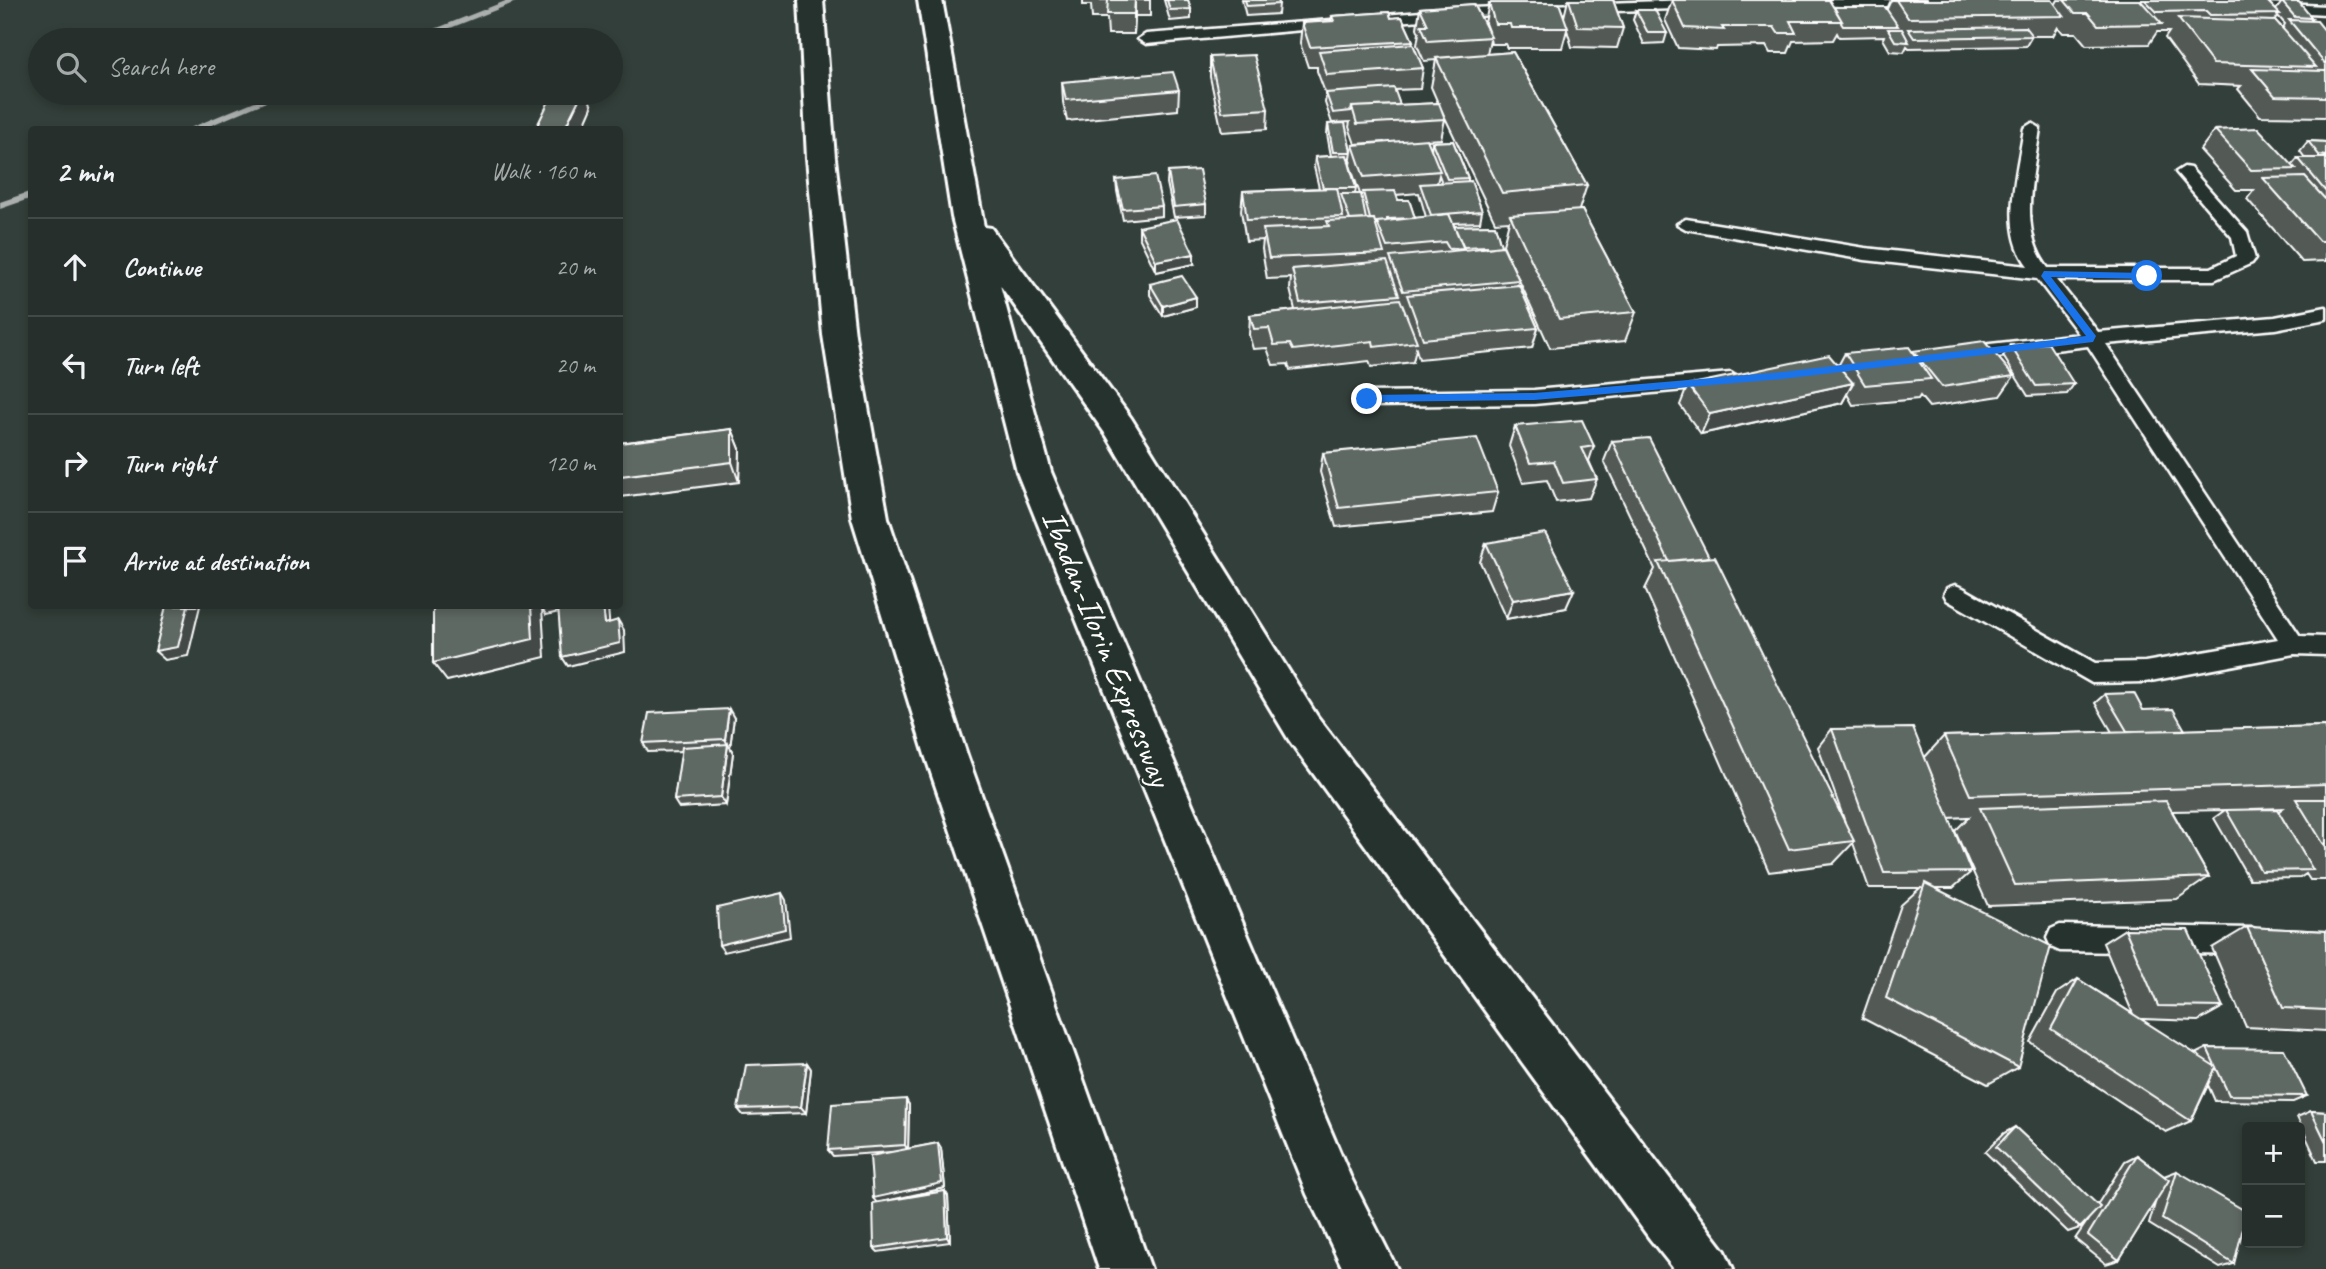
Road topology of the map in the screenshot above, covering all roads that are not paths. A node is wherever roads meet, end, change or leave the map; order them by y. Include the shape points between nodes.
1 (811, 0) edge
2 (930, 0) edge
3 (1784, 2) edge
4 (1937, 2) edge
5 (1715, 4) edge
6 (2229, 5) edge
7 (2326, 10) edge
8 (1146, 39) dead end
9 (2032, 128) dead end
10 (2184, 172) dead end
11 (967, 217) junction
12 (1686, 224) dead end
13 (2044, 274) junction
14 (2326, 313) edge
15 (2093, 339) junction
16 (1944, 356) edge
17 (1754, 378) edge
18 (1367, 399) dead end
19 (1955, 594) dead end
20 (2294, 645) junction
21 (2326, 646) edge
22 (2060, 938) dead end
23 (2273, 942) edge
24 (1125, 1269) edge
25 (1371, 1269) edge
26 (1707, 1269) edge

1 - 24 highway via 839,335 870,518 946,755
2 - 11 highway, Ibadan-Ilorin Expressway
3 - 4 lane
5 - 8 lane via 1471,12
6 - 7 lane
9 - 13 lane via 2020,216 2030,257
10 - 13 lane via 2241,236 2246,259 2214,274
11 - 25 highway, Ibadan-Ilorin Expressway via 1034,472 1332,1194
11 - 26 highway via 1119,427 1303,728
12 - 13 lane via 1866,254
13 - 15 lane
14 - 15 lane via 2275,323
15 - 16 lane
15 - 20 lane
17 - 18 lane via 1534,397
19 - 20 lane via 2092,673 2145,672
20 - 21 lane
22 - 23 lane

